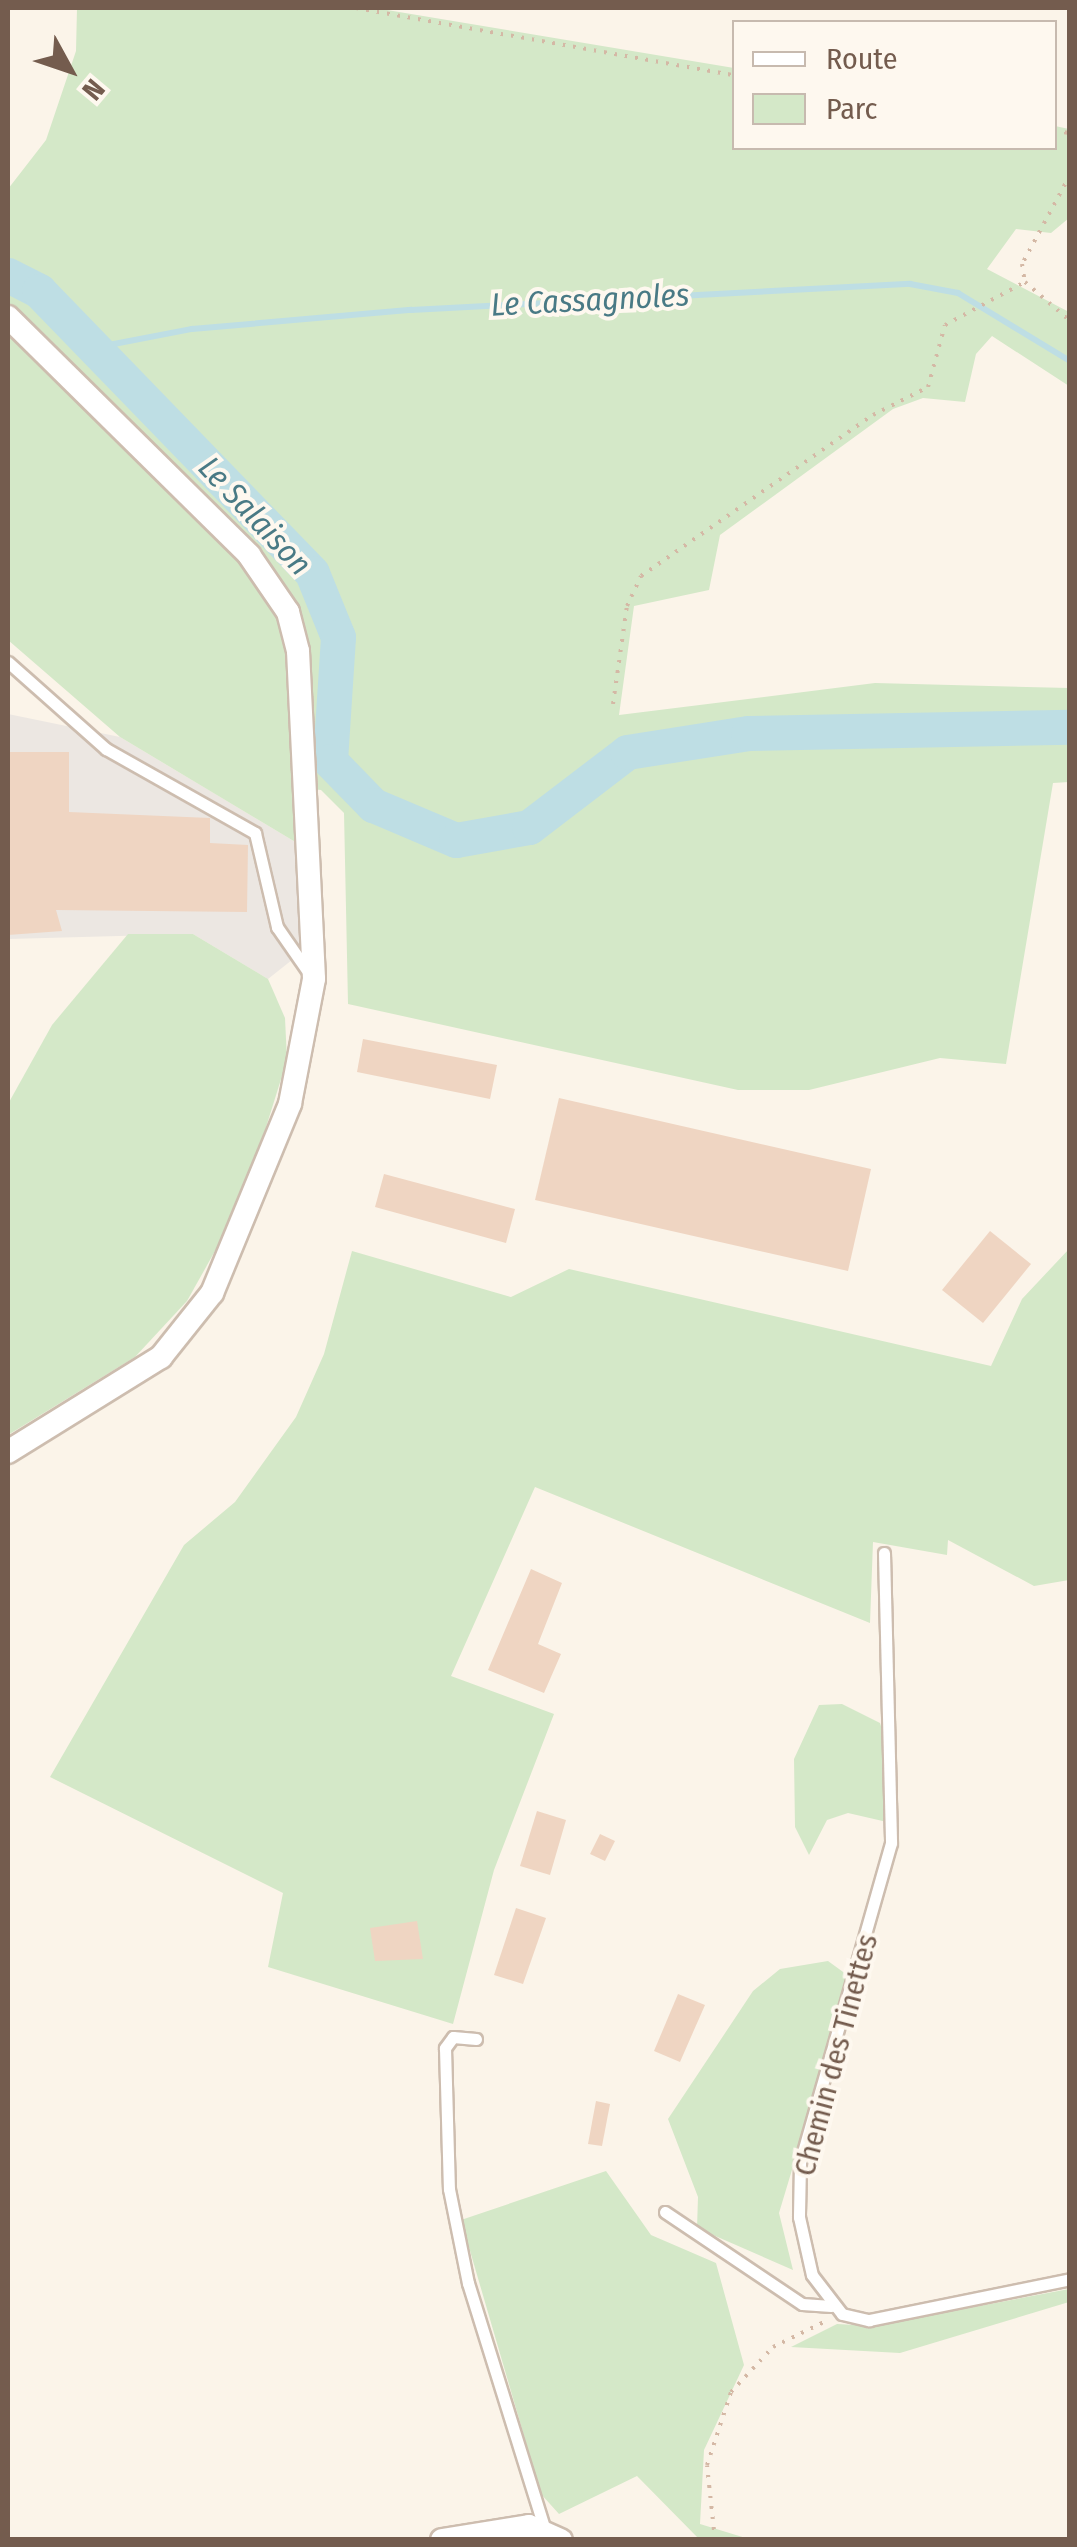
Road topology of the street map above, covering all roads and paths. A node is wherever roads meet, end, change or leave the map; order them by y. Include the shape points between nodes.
1 (356, 8) edge
2 (732, 75) edge
3 (1070, 175) edge
4 (1025, 282) junction
5 (8, 317) edge
6 (1070, 321) edge
7 (8, 662) edge
8 (613, 704) dead end
9 (314, 980) junction
10 (8, 1452) edge
11 (884, 1554) dead end
12 (476, 2039) dead end
13 (666, 2212) dead end
14 (1070, 2279) edge
15 (831, 2306) junction
16 (842, 2314) junction
17 (553, 2535) edge
18 (442, 2540) edge
19 (715, 2540) edge

1 - 2 path
3 - 4 path via 1037,226
4 - 6 path
4 - 8 path via 945,325 928,387 873,415 641,576 627,606
5 - 9 street via 249,555 288,612
7 - 9 lane via 106,749 255,833 276,927
9 - 10 street via 290,1104 212,1292 161,1357
11 - 15 lane, Chemin des Tinettes via 891,1843 800,2163 798,2217 812,2275
12 - 17 lane via 452,2038 446,2048 449,2189 468,2283
13 - 15 lane via 802,2304
14 - 16 lane via 870,2320
15 - 16 lane, Chemin des Tinettes
16 - 19 path via 772,2347 731,2392 707,2465
17 - 18 street

